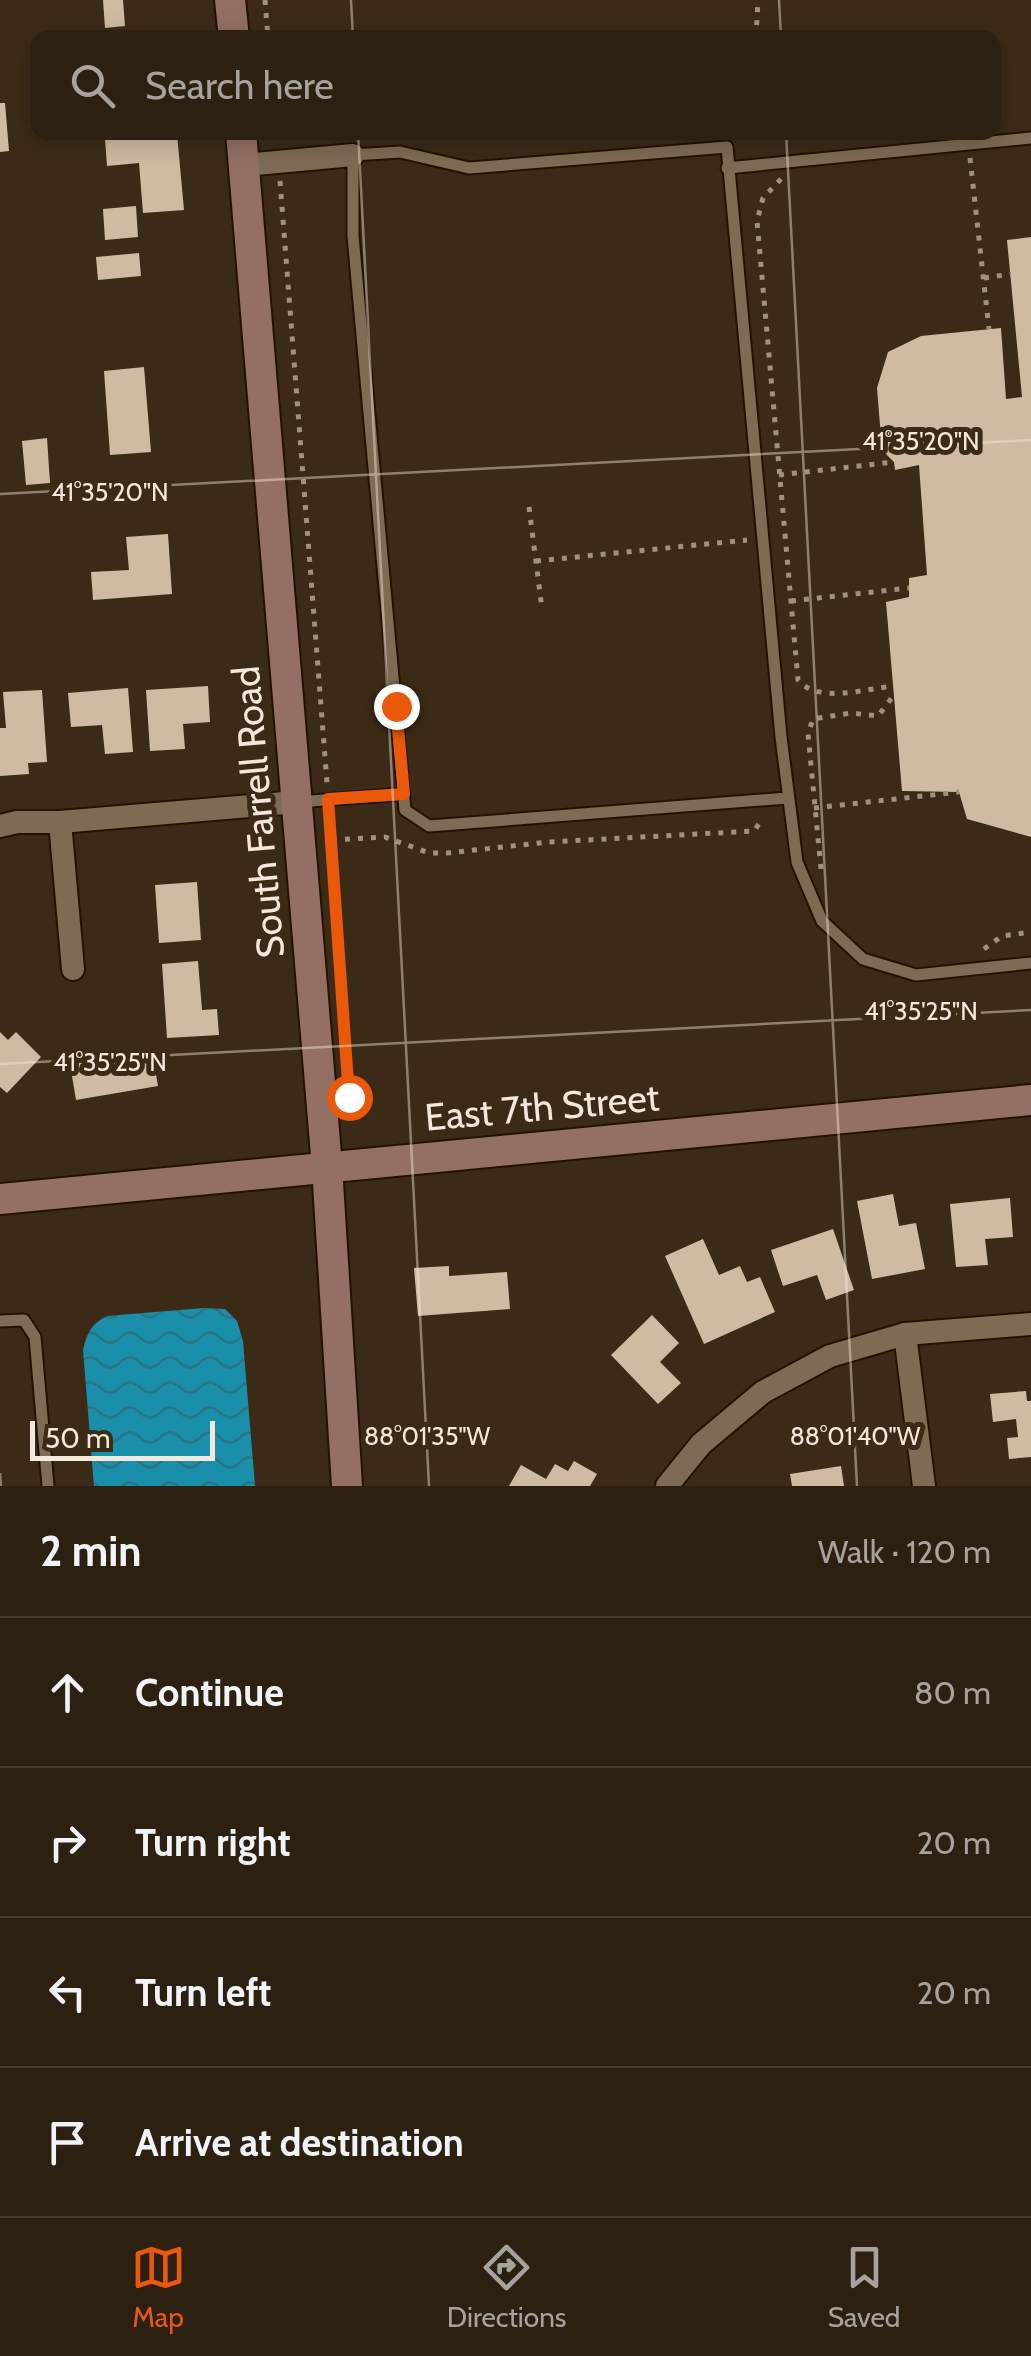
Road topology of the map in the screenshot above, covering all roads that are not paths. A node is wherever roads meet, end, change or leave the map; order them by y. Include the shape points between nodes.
1 (230, 0) edge
2 (233, 30) edge
3 (1031, 138) edge
4 (242, 140) edge
5 (353, 155) junction
6 (244, 166) junction
7 (727, 168) junction
8 (404, 794) junction
9 (786, 798) junction
10 (297, 802) junction
11 (60, 822) junction
12 (0, 826) edge
13 (1031, 964) edge
14 (73, 969) dead end
15 (1031, 1100) edge
16 (327, 1167) junction
17 (0, 1198) edge
18 (0, 1322) edge
19 (1031, 1324) edge
20 (905, 1334) junction
21 (48, 1486) edge
22 (347, 1486) edge
23 (667, 1486) edge
24 (924, 1486) edge

1 - 2 street
3 - 7 lane
4 - 6 street, South Farrell Road
5 - 6 street
5 - 7 lane via 400,152 469,168 727,147
5 - 8 lane via 353,236
6 - 10 street, South Farrell Road
7 - 9 lane
8 - 9 lane via 405,810 429,826
8 - 10 lane
9 - 13 lane via 797,862 822,921 863,959 916,975
10 - 11 street
10 - 16 street, South Farrell Road
11 - 12 street
11 - 14 street
15 - 16 street, East 7th Street
16 - 17 street, East 7th Street
16 - 22 street, South Farrell Road
18 - 21 lane via 24,1320 36,1337
19 - 20 street
20 - 23 street via 830,1356 762,1392 700,1444
20 - 24 street

